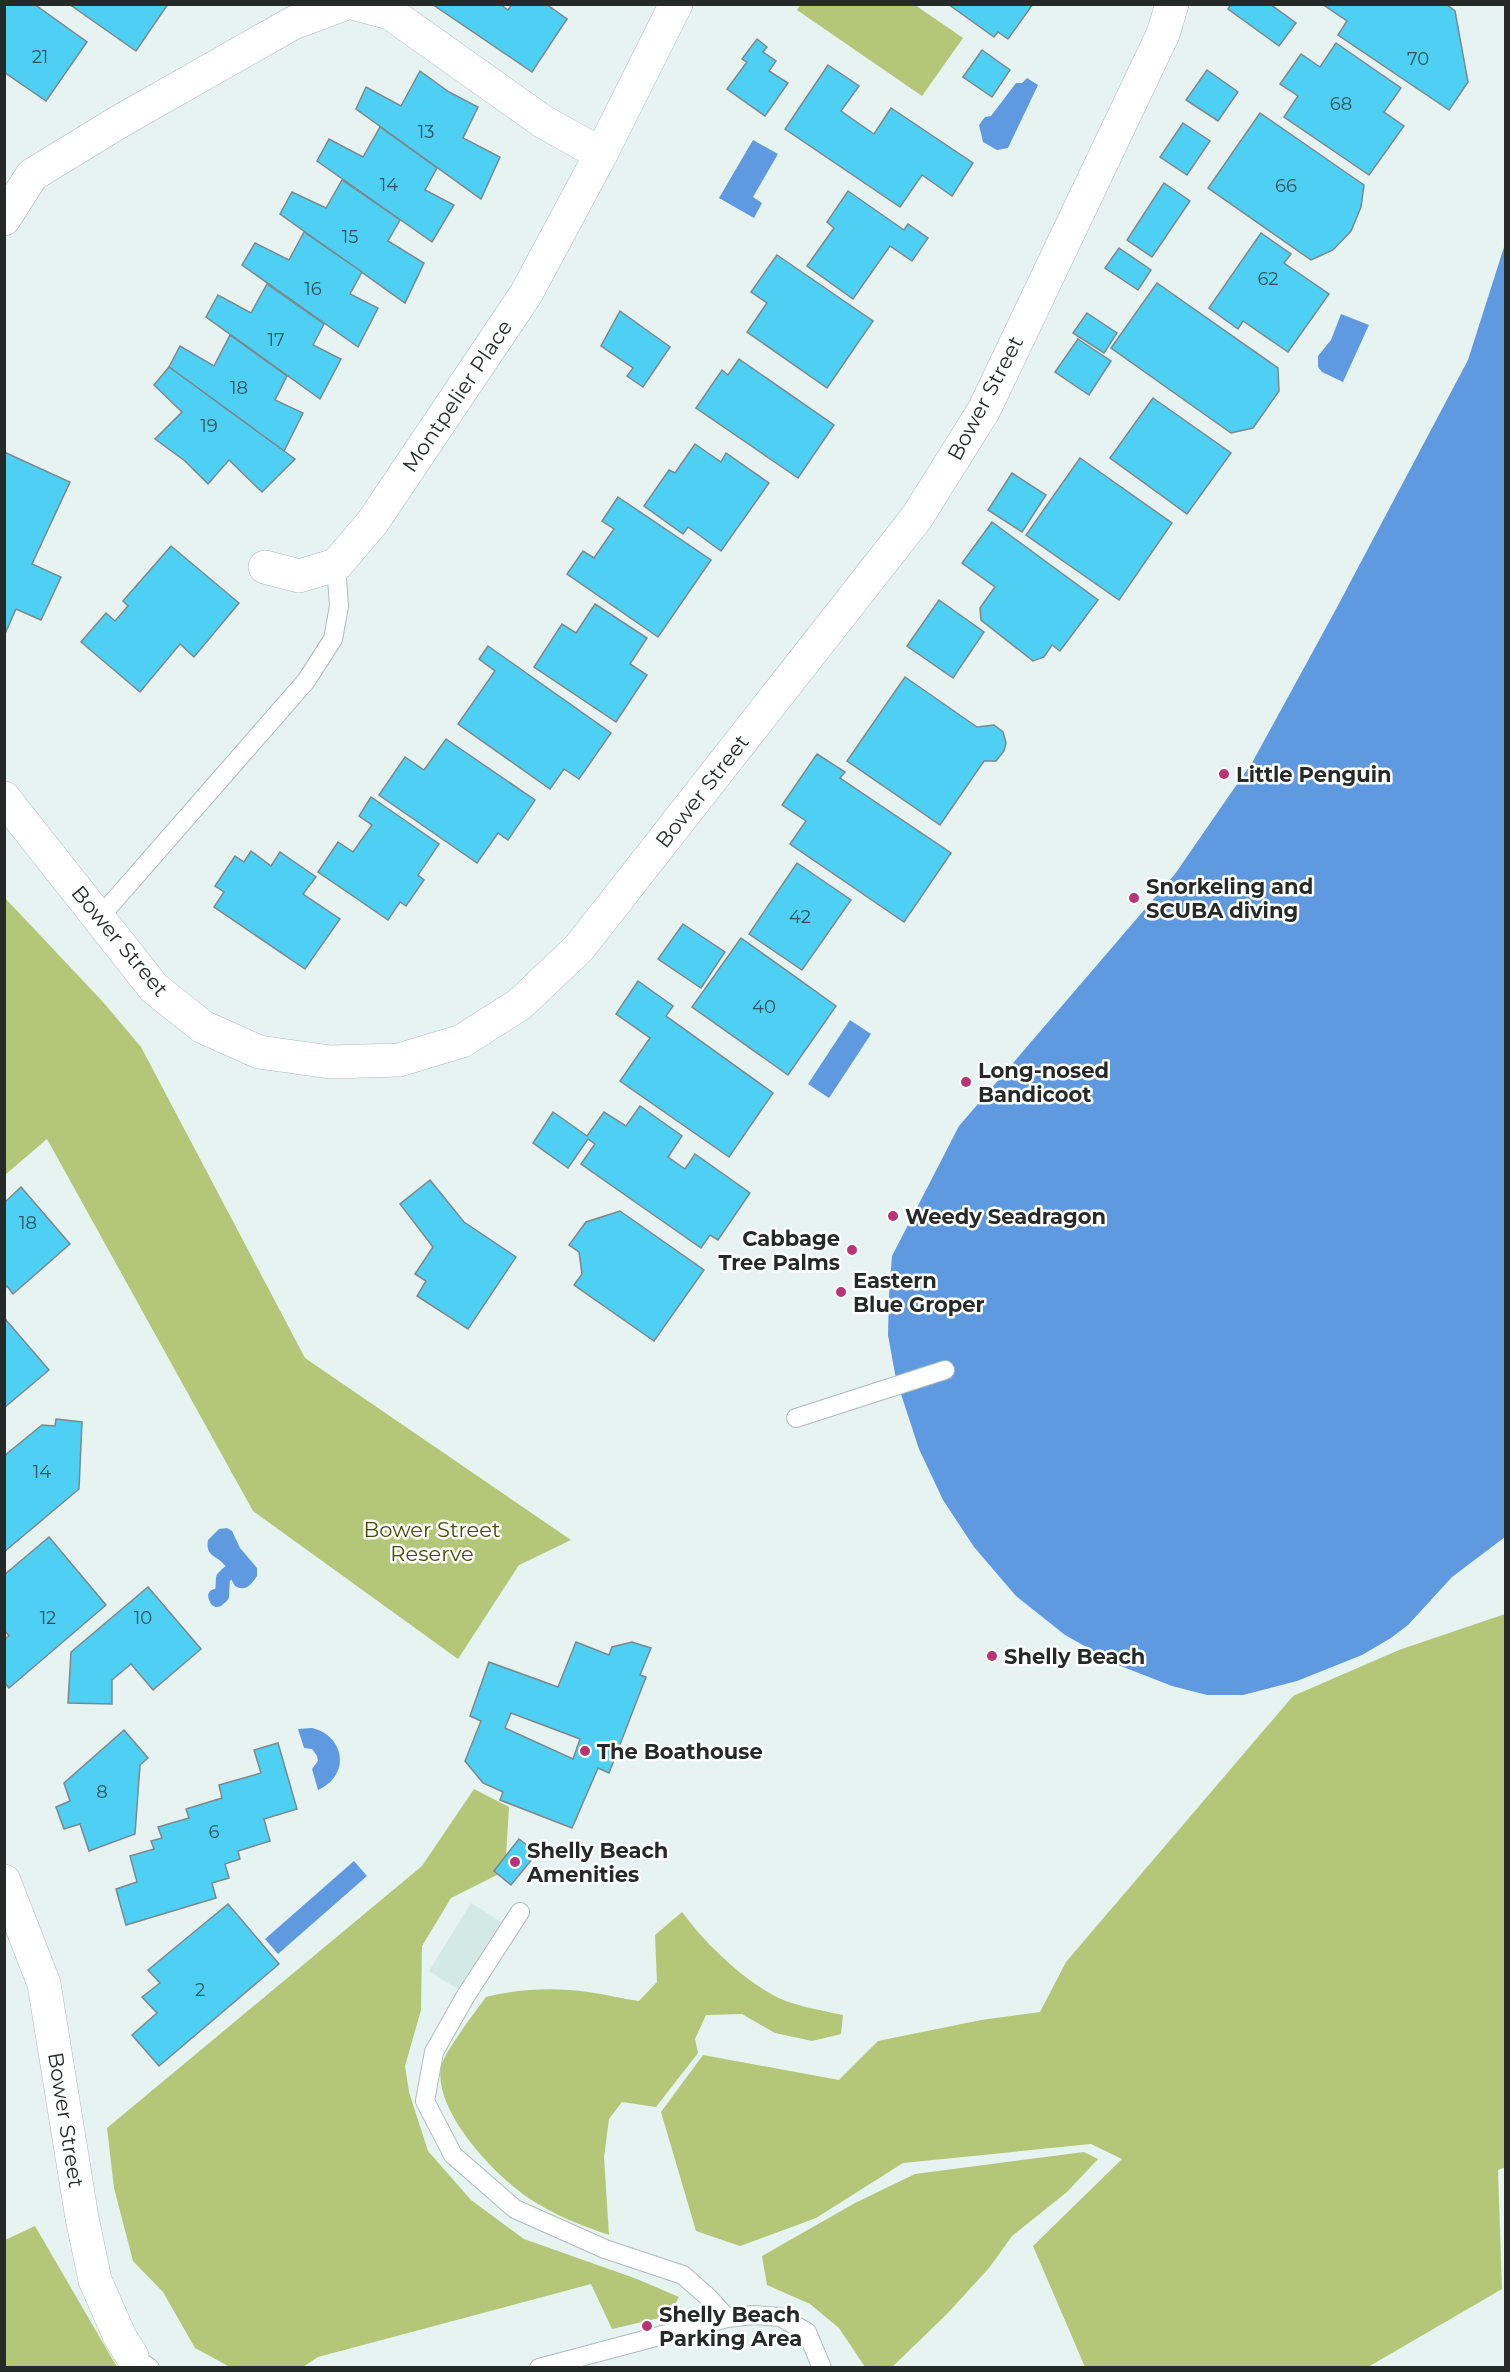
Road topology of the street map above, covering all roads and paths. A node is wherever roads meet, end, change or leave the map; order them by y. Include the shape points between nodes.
1 (344, 4) edge
2 (356, 4) edge
3 (676, 4) edge
4 (1172, 4) edge
5 (601, 154) junction
6 (4, 219) edge
7 (336, 566) junction
8 (266, 567) dead end
9 (4, 798) edge
10 (99, 918) junction
11 (945, 1370) dead end
12 (796, 1418) dead end
13 (4, 1881) edge
14 (520, 1912) dead end
15 (727, 2318) junction
16 (139, 2364) edge
17 (539, 2367) edge
18 (822, 2367) edge

1 - 6 street via 293,23 32,175
2 - 5 street via 390,13 542,121
3 - 5 street, Montpelier Place
4 - 10 street, Bower Street via 1163,33 984,410 917,517 579,948 520,1004 462,1041 399,1059 330,1062 259,1052 203,1027 154,987
5 - 7 street, Montpelier Place via 526,294 372,523
7 - 8 street via 298,576
7 - 10 lane via 339,606 333,639 306,681
9 - 10 street, Bower Street
11 - 12 lane
13 - 16 street, Bower Street via 44,1984 95,2280 120,2337
14 - 15 lane via 434,2052 425,2101 453,2155 515,2209 605,2249 683,2275
15 - 17 lane
15 - 18 lane via 780,2317 807,2332

